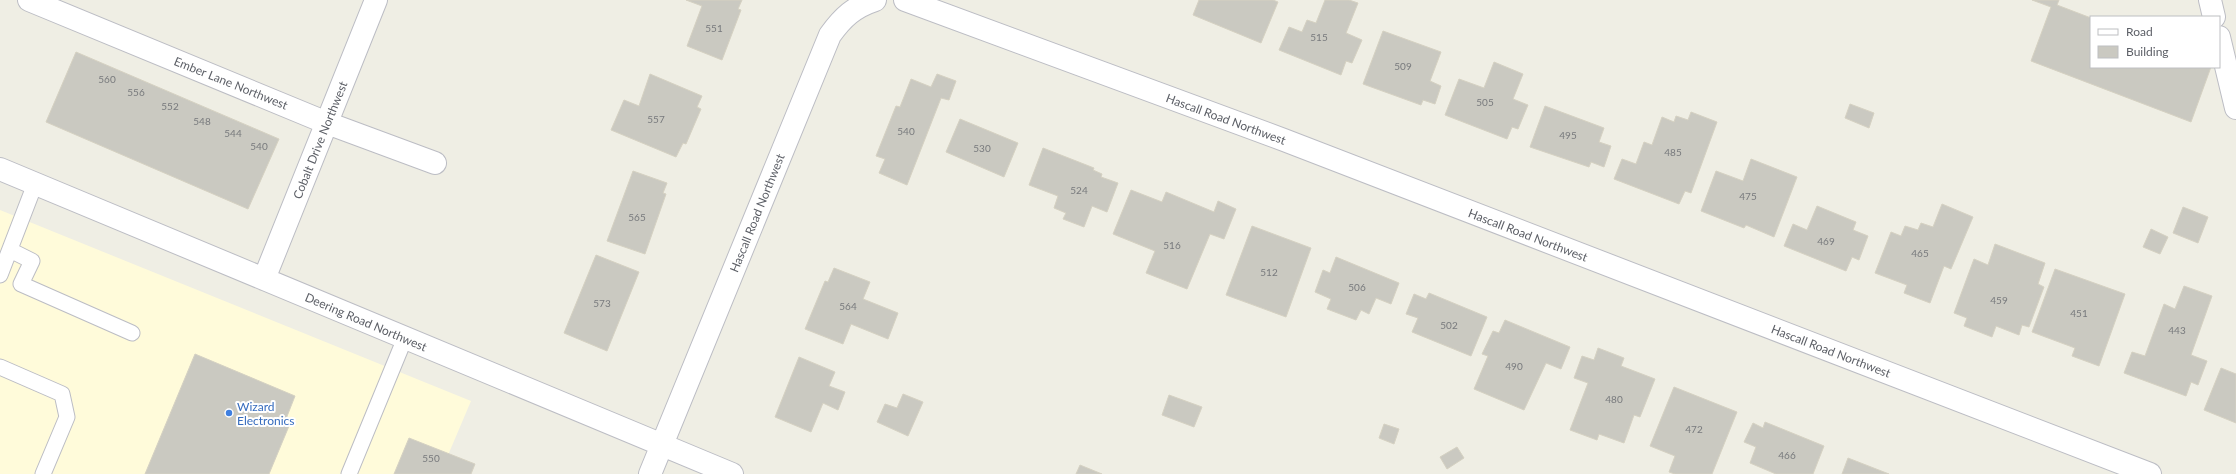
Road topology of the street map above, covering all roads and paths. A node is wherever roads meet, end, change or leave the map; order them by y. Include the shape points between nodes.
1 (29, 0) edge
2 (376, 0) edge
3 (875, 0) edge
4 (904, 0) edge
5 (2210, 0) edge
6 (2214, 16) edge
7 (2220, 41) edge
8 (2236, 108) edge
9 (327, 122) junction
10 (435, 163) dead end
11 (0, 169) edge
12 (35, 184) junction
13 (10, 250) junction
14 (0, 275) edge
15 (264, 279) junction
16 (132, 333) dead end
17 (405, 338) junction
18 (0, 367) edge
19 (662, 445) junction
20 (43, 474) edge
21 (349, 474) edge
22 (650, 474) edge
23 (732, 474) edge
24 (2150, 474) edge

1 - 9 street, Ember Lane Northwest
2 - 9 street, Cobalt Drive Northwest
3 - 19 street, Hascall Road Northwest via 858,6 841,18 830,35
4 - 24 street, Hascall Road Northwest via 1291,143
5 - 6 street
7 - 8 street
9 - 10 street, Ember Lane Northwest
9 - 15 street, Cobalt Drive Northwest
11 - 12 street, Deering Road Northwest
12 - 13 lane
12 - 15 street, Deering Road Northwest
13 - 14 lane
13 - 16 lane via 32,261 21,284
15 - 17 street, Deering Road Northwest
17 - 19 street, Deering Road Northwest
17 - 21 lane
18 - 20 lane via 62,394 67,417
19 - 22 street, Hascall Road Northwest
19 - 23 street, Deering Road Northwest

